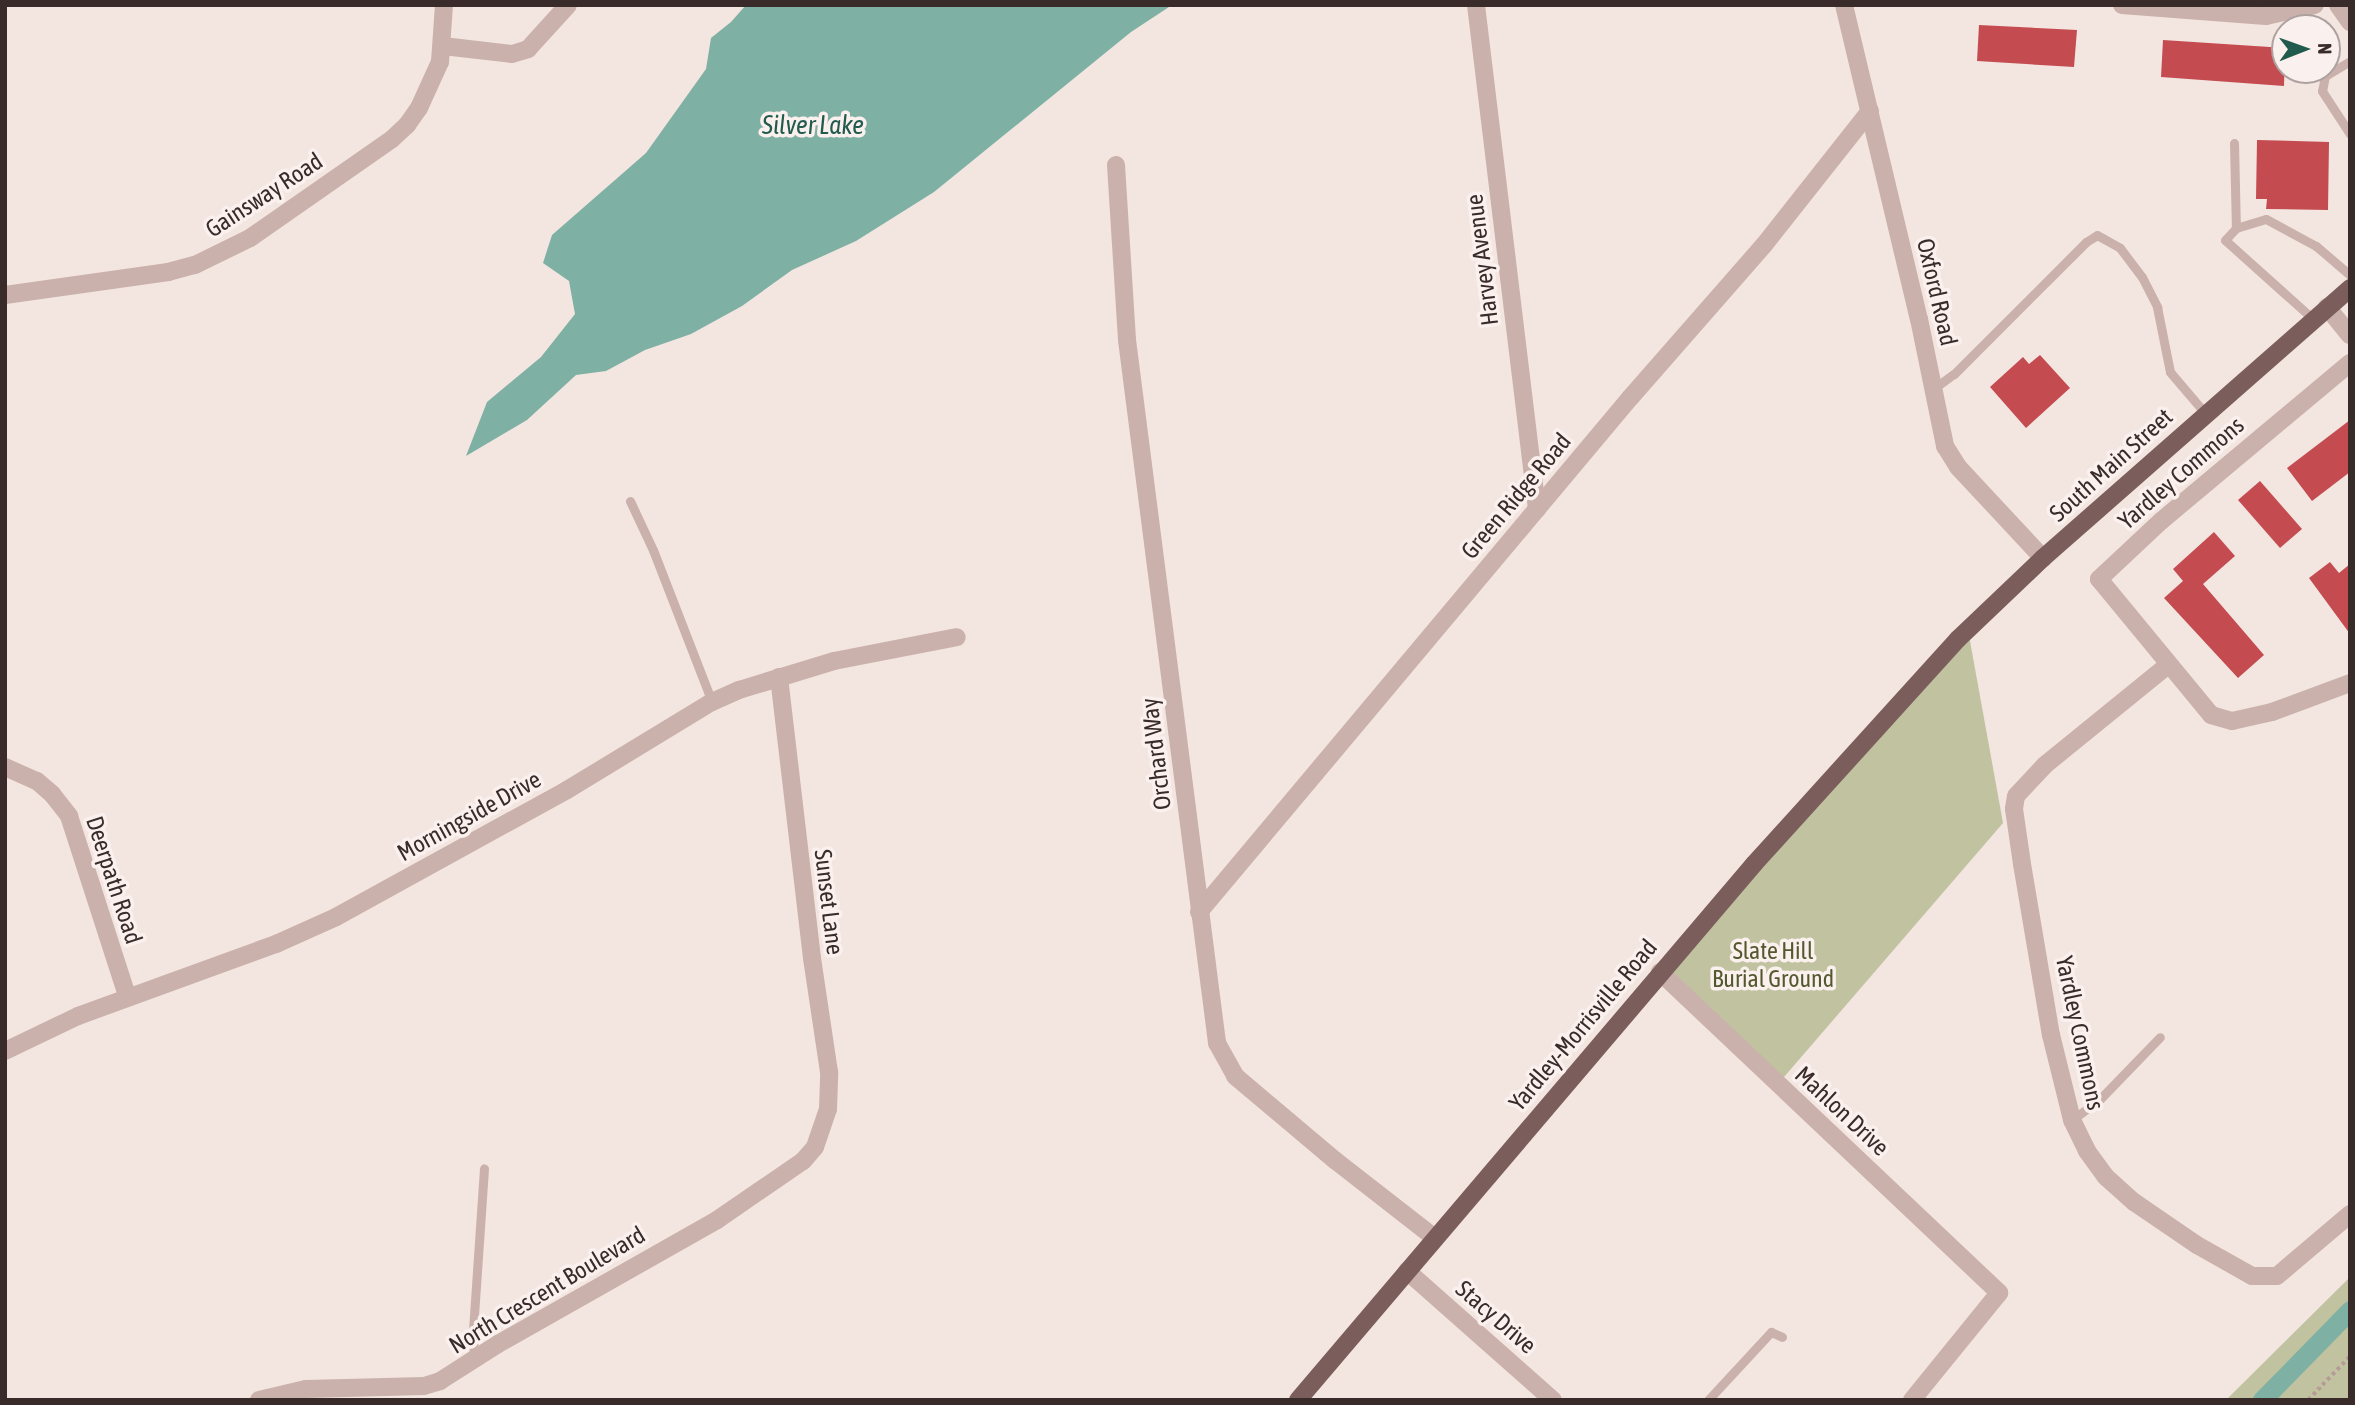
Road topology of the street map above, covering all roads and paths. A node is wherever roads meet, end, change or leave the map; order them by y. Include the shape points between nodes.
1 (444, 5) edge
2 (568, 5) edge
3 (1476, 5) edge
4 (1844, 5) edge
5 (2122, 5) edge
6 (2315, 5) edge
7 (2338, 5) edge
8 (2350, 22) edge
9 (443, 46) junction
10 (2350, 61) edge
11 (1870, 111) junction
12 (2350, 134) edge
13 (2234, 144) dead end
14 (1116, 165) dead end
15 (2236, 228) junction
16 (2349, 288) edge
17 (5, 295) edge
18 (2327, 307) junction
19 (2313, 319) junction
20 (2350, 335) edge
21 (2350, 363) edge
22 (1933, 389) junction
23 (2205, 413) junction
24 (629, 501) dead end
25 (1537, 509) junction
26 (2043, 558) junction
27 (957, 637) dead end
28 (2168, 665) junction
29 (779, 677) junction
30 (2350, 683) edge
31 (1913, 687) joint
32 (712, 702) junction
33 (5, 767) edge
34 (1199, 912) junction
35 (1660, 972) junction
36 (127, 996) junction
37 (2160, 1037) dead end
38 (5, 1051) edge
39 (2072, 1120) junction
40 (822, 1132) joint
41 (484, 1168) dead end
42 (2350, 1214) edge
43 (1436, 1238) junction
44 (1407, 1271) junction
45 (1782, 1338) dead end
46 (2350, 1356) edge
47 (474, 1361) junction
48 (432, 1392) edge
49 (260, 1400) edge
50 (1298, 1400) edge
51 (1553, 1400) edge
52 (1708, 1400) edge
53 (1912, 1400) edge
54 (2308, 1400) edge

1 - 9 street, Gainsway Road
2 - 9 street via 528,49 485,54
3 - 25 street, Harvey Avenue
4 - 11 street, Oxford Road
5 - 6 street via 2266,16
7 - 8 street
9 - 17 street, Gainsway Road via 419,108 392,139 250,238 208,260 168,272
10 - 12 lane via 2325,76 2322,91
11 - 22 street, Oxford Road
11 - 25 street, Green Ridge Road via 1764,244
13 - 15 lane
14 - 34 street, Orchard Way via 1127,340
15 - 16 lane via 2266,219 2316,246
15 - 19 lane via 2225,240
16 - 18 main road, South Main Street
18 - 19 main road, South Main Street
18 - 20 street
19 - 23 main road, South Main Street
21 - 28 street, Yardley Commons via 2099,579
22 - 23 lane via 2097,235 2120,248 2143,277 2157,307 2170,372
22 - 26 street, Oxford Road via 1945,446 1958,467
23 - 26 main road, South Main Street
24 - 32 lane
25 - 34 street, Green Ridge Road
26 - 31 main road, South Main Street
27 - 29 street, Morningside Drive via 879,650
28 - 30 street, Yardley Commons via 2211,715 2232,721 2272,712
28 - 39 street, Yardley Commons via 2055,757 2016,796 2016,822 2044,996
29 - 32 street, Morningside Drive
29 - 40 street, Sunset Lane via 811,958 829,1072
31 - 35 main road, Yardley-Morrisville Road
32 - 36 street, Morningside Drive via 555,796 336,917 276,944
33 - 36 street, Deerpath Road via 37,781 69,816
34 - 43 street, Orchard Way via 1214,1027 1224,1060 1235,1076
35 - 43 main road, Yardley-Morrisville Road
35 - 53 street, Mahlon Drive via 1999,1293
36 - 38 street, Morningside Drive
37 - 39 lane via 2100,1099
39 - 42 street, Yardley Commons via 2106,1177 2134,1202 2252,1276 2277,1276
40 - 47 street, North Crescent Boulevard via 803,1161 717,1220
41 - 47 lane
43 - 44 main road, Yardley-Morrisville Road
44 - 50 main road, Yardley-Morrisville Road
44 - 51 street, Stacy Drive
45 - 52 lane via 1772,1332
46 - 54 path
47 - 48 street, North Crescent Boulevard
48 - 49 street, North Crescent Boulevard via 306,1389

